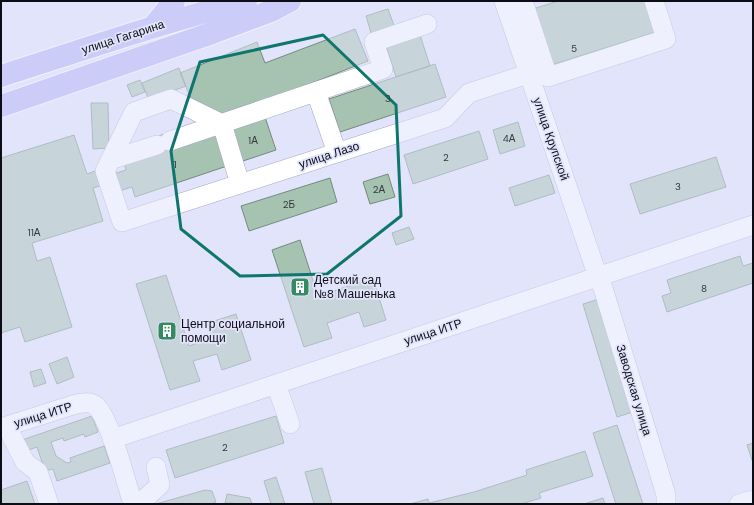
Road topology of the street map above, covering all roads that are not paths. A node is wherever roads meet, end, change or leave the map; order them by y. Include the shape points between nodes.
1 (174, 1) edge
2 (246, 1) edge
3 (290, 1) edge
4 (504, 1) edge
5 (523, 1) edge
6 (654, 1) edge
7 (201, 7) edge
8 (427, 24) dead end
9 (153, 27) junction
10 (528, 74) junction
11 (1, 76) edge
12 (316, 92) junction
13 (293, 100) junction
14 (1, 106) edge
15 (222, 124) junction
16 (328, 127) junction
17 (337, 152) junction
18 (113, 158) junction
19 (240, 184) junction
20 (753, 225) edge
21 (598, 278) junction
22 (276, 384) junction
23 (290, 424) dead end
24 (4, 427) edge
25 (112, 439) junction
26 (156, 467) dead end
27 (753, 500) edge
28 (48, 504) edge
29 (133, 504) edge
30 (139, 504) edge
31 (666, 504) edge
32 (740, 504) edge

1 - 9 main road
2 - 7 main road, улица Гагарина
3 - 14 main road via 271,11 212,33
4 - 10 street, улица Крупской
5 - 6 street via 548,76 666,39
7 - 9 main road, улица Гагарина
8 - 12 street via 374,42 382,69
9 - 11 main road, улица Гагарина
10 - 17 street, улица Лазо via 469,93 445,118
10 - 21 street, улица Крупской
12 - 13 street
12 - 16 street
13 - 15 street
13 - 16 street
15 - 18 street
15 - 18 street via 171,99 134,112
15 - 19 street
16 - 17 street
17 - 19 street, улица Лазо
18 - 19 street, улица Лазо via 105,171 122,222
20 - 21 street, улица ИТР
21 - 22 street, улица ИТР
21 - 31 street, Заводская улица via 666,495
22 - 23 street
22 - 25 street, улица ИТР
24 - 25 street, улица ИТР via 85,402 96,405
24 - 28 street via 25,462 38,472
25 - 29 street, улица ИТР
26 - 30 street via 160,485
27 - 32 street

